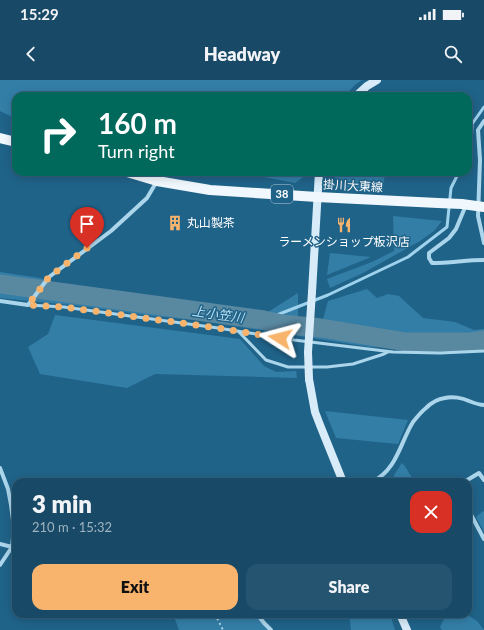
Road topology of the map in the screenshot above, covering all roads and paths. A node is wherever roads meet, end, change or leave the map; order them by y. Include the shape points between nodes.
1 (377, 80) edge
2 (360, 92) edge
3 (484, 120) edge
4 (0, 138) edge
5 (12, 141) edge
6 (142, 176) edge
7 (319, 176) edge
8 (156, 180) junction
9 (317, 197) junction
10 (464, 204) junction
11 (481, 207) edge
12 (484, 243) edge
13 (484, 260) edge
14 (0, 301) edge
15 (28, 305) junction
16 (239, 332) junction
17 (388, 351) junction
18 (484, 351) edge
19 (484, 405) edge
20 (0, 468) edge
21 (341, 478) edge
22 (379, 478) edge
23 (471, 478) edge
24 (484, 480) edge
25 (12, 513) edge
26 (472, 516) edge
27 (484, 539) edge
28 (0, 544) edge
29 (12, 547) edge
30 (12, 550) edge
31 (0, 565) edge
32 (218, 618) edge
33 (260, 618) edge
34 (402, 618) edge
35 (223, 630) edge
36 (271, 630) edge
37 (407, 630) edge

1 - 2 street
3 - 11 street via 478,130
4 - 5 main road
6 - 8 main road, 掛川大東線 / 38
7 - 9 street
8 - 9 main road, 掛川大東線 / 38 via 210,190
8 - 15 street via 148,198 111,231 49,277
9 - 10 main road, 掛川大東線 / 38
9 - 21 street, bridge via 308,352 309,380 315,412
10 - 11 main road, 掛川大東線 / 38
10 - 13 street via 456,229 449,238 429,253 429,258 432,263
11 - 12 street via 478,216
14 - 15 street
15 - 16 lane via 64,307
16 - 17 lane
16 - 17 lane via 266,360 288,367 353,364
17 - 18 lane via 440,354
19 - 22 street via 455,398 445,398 431,403 413,423 396,458
20 - 25 street via 8,489
23 - 24 street via 479,473
26 - 27 street
28 - 29 street
30 - 31 street
32 - 35 path
33 - 36 street
34 - 37 street

